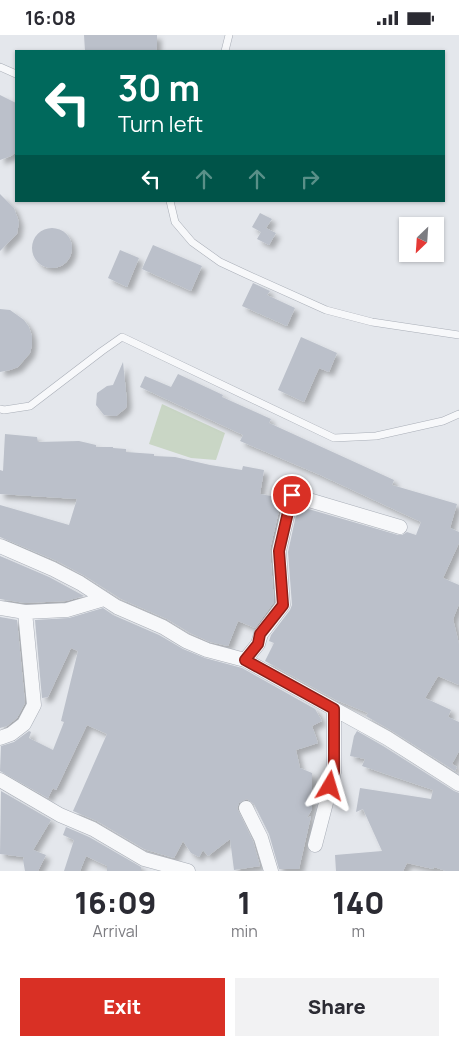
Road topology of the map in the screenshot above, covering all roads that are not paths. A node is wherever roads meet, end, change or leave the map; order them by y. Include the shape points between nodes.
1 (229, 35) edge
2 (225, 50) edge
3 (0, 67) edge
4 (15, 74) edge
5 (170, 202) edge
6 (459, 335) edge
7 (0, 409) edge
8 (459, 414) edge
9 (400, 527) dead end
10 (0, 546) edge
11 (104, 599) junction
12 (0, 608) edge
13 (25, 613) junction
14 (245, 660) junction
15 (334, 709) junction
16 (0, 738) edge
17 (0, 780) edge
18 (459, 784) edge
19 (246, 808) dead end
20 (315, 845) dead end
21 (188, 871) edge
22 (271, 871) edge

1 - 2 lane
3 - 4 lane
5 - 6 lane via 175,222 192,242 220,262 248,275 326,310
7 - 8 lane via 30,406 122,337 334,438 376,435 443,421
9 - 14 street via 292,495 279,551 283,605
10 - 11 street via 53,569
11 - 13 street via 67,610
11 - 14 street via 186,641
12 - 13 street
13 - 16 street via 34,705 24,724
14 - 15 street
15 - 18 street via 388,738
15 - 20 street via 334,772
17 - 21 street via 144,859
19 - 22 street via 261,838

